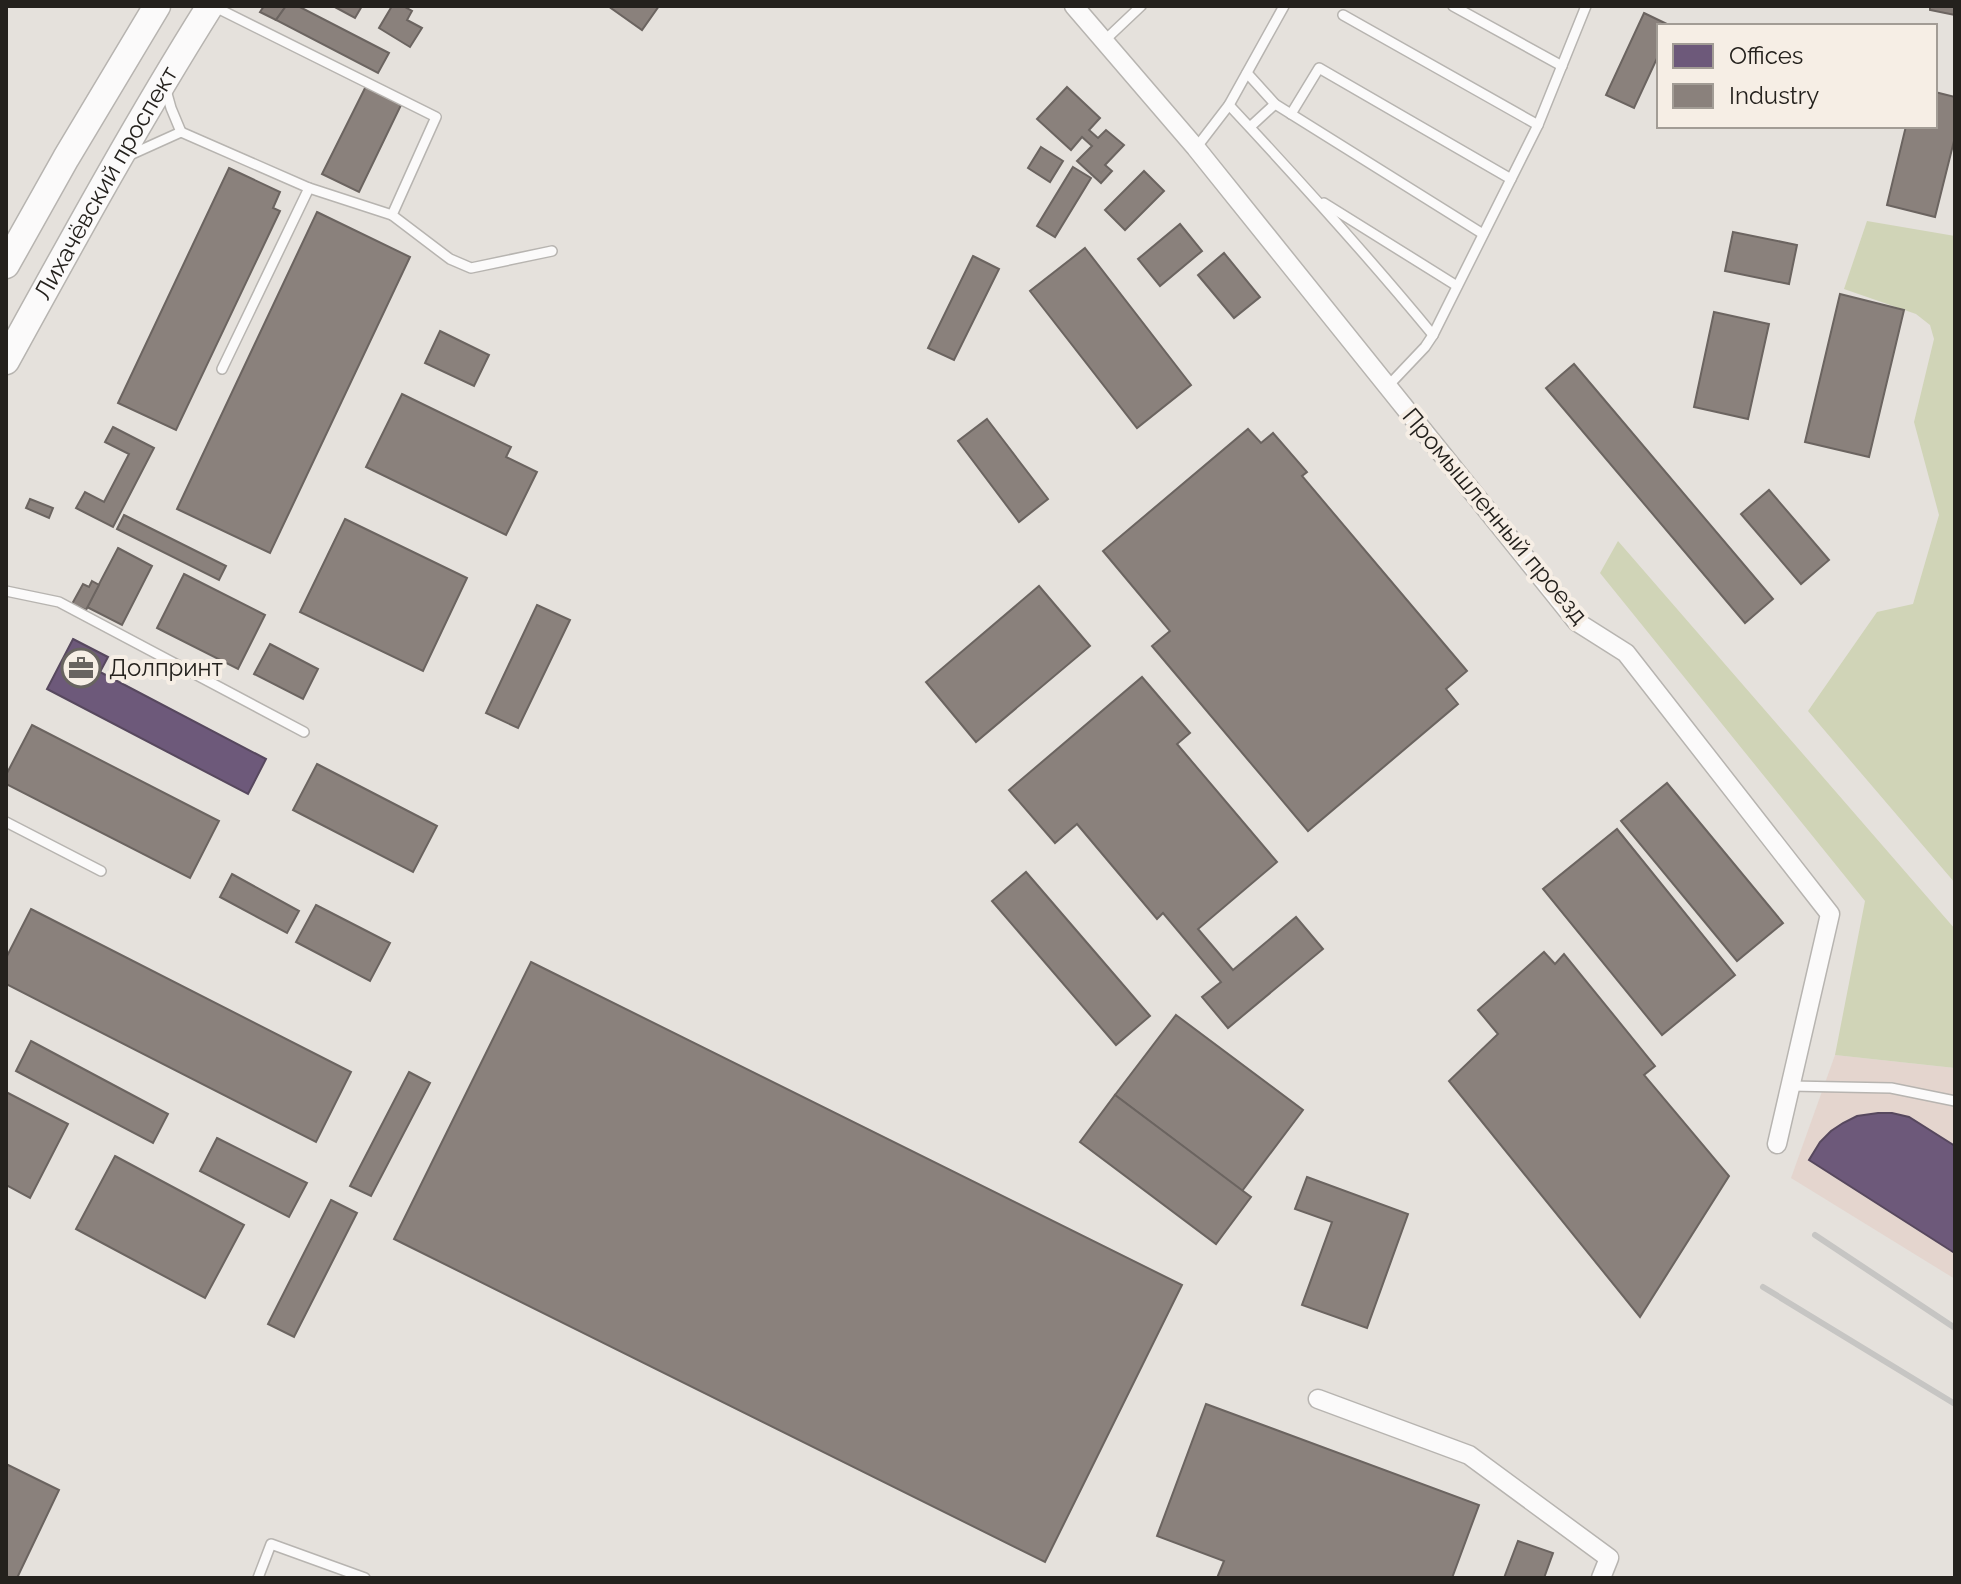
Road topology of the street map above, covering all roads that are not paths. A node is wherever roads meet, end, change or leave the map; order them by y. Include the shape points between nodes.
1 (157, 6) edge
2 (212, 6) edge
3 (1074, 6) edge
4 (1141, 6) edge
5 (1284, 6) edge
6 (1453, 6) edge
7 (1585, 7) edge
8 (1343, 15) dead end
9 (1104, 41) junction
10 (1562, 66) junction
11 (1247, 73) junction
12 (164, 80) junction
13 (1275, 104) junction
14 (1229, 105) junction
15 (1291, 114) junction
16 (1538, 125) junction
17 (1250, 127) junction
18 (181, 132) junction
19 (1196, 148) junction
20 (116, 162) junction
21 (1511, 179) junction
22 (309, 188) junction
23 (1314, 197) junction
24 (392, 215) junction
25 (1483, 234) junction
26 (552, 251) dead end
27 (6, 265) edge
28 (1457, 286) junction
29 (1433, 335) junction
30 (6, 361) edge
31 (222, 369) dead end
32 (1388, 386) junction
33 (6, 591) edge
34 (304, 732) dead end
35 (6, 822) edge
36 (101, 871) dead end
37 (1791, 1086) junction
38 (1955, 1101) edge
39 (1777, 1144) dead end
40 (1318, 1399) dead end
41 (258, 1578) edge
42 (365, 1578) edge
43 (1601, 1578) edge

1 - 27 main road, Лихачёвский проспект
2 - 12 main road, Лихачёвский проспект
2 - 24 lane via 436,117
3 - 9 street, Промышленный проезд
4 - 9 lane
5 - 11 lane
6 - 10 lane
7 - 10 lane
8 - 16 lane
9 - 19 street, Промышленный проезд
10 - 16 lane
11 - 13 lane
11 - 14 lane
12 - 18 lane
12 - 20 main road, Лихачёвский проспект
13 - 15 lane
13 - 17 lane
14 - 17 lane
14 - 19 lane
15 - 21 lane via 1319,68
15 - 25 lane
16 - 21 lane
17 - 23 lane
18 - 20 lane
18 - 22 lane
19 - 32 street, Промышленный проезд
20 - 30 main road, Лихачёвский проспект
21 - 25 lane
22 - 24 lane
22 - 31 lane
23 - 28 lane
23 - 29 lane
24 - 26 lane via 450,259 471,268
25 - 28 lane
28 - 29 lane
29 - 32 lane
32 - 37 street, Промышленный проезд via 1577,622 1626,653 1830,914
33 - 34 lane via 59,602
35 - 36 lane
37 - 38 lane via 1891,1088
37 - 39 street, Промышленный проезд
40 - 43 street via 1469,1455 1609,1558
41 - 42 lane via 271,1544

